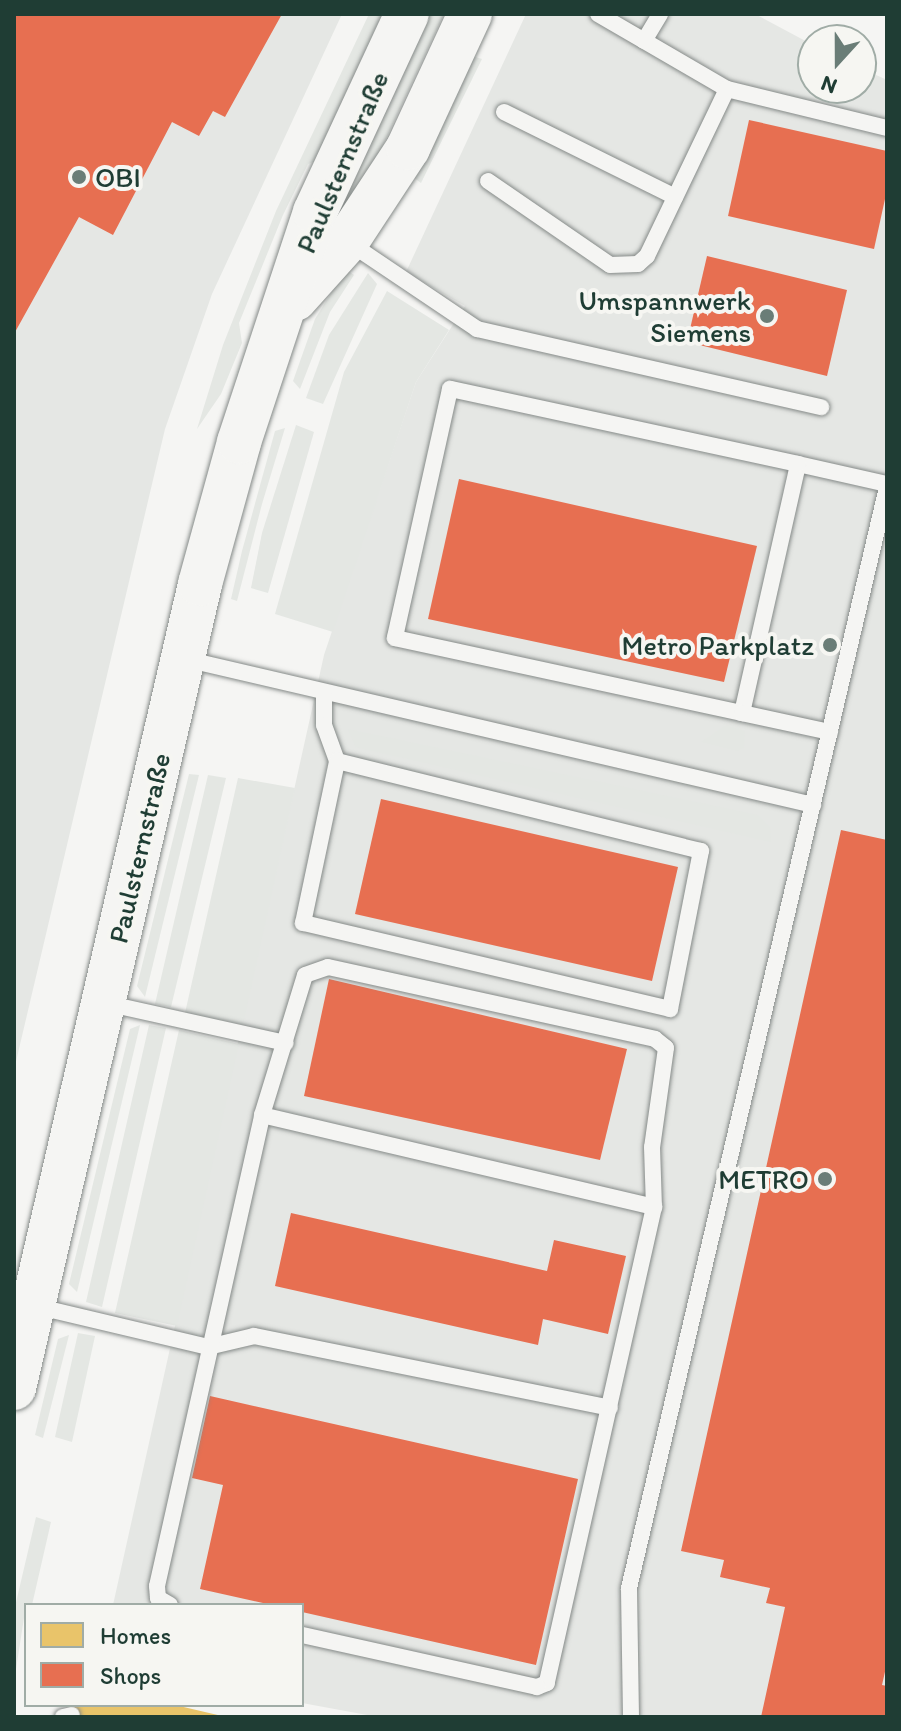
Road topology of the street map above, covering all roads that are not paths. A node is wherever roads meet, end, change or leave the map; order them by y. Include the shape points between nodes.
1 (407, 14) edge
2 (470, 14) edge
3 (598, 14) edge
4 (660, 14) edge
5 (644, 41) junction
6 (727, 89) junction
7 (504, 112) dead end
8 (887, 128) edge
9 (488, 181) dead end
10 (675, 197) junction
11 (347, 241) junction
12 (283, 313) junction
13 (821, 407) dead end
14 (798, 464) junction
15 (887, 486) edge
16 (184, 658) junction
17 (324, 694) junction
18 (742, 713) junction
19 (830, 732) junction
20 (337, 761) junction
21 (813, 805) junction
22 (104, 1002) junction
23 (286, 1043) junction
24 (262, 1115) junction
25 (654, 1207) junction
26 (33, 1305) junction
27 (208, 1347) junction
28 (16, 1374) edge
29 (610, 1408) junction
30 (167, 1603) edge
31 (304, 1635) edge
32 (631, 1717) edge

1 - 12 main road, Paulsternstraße via 315,212
2 - 11 main road, Paulsternstraße via 408,148
3 - 5 lane
4 - 5 lane
5 - 6 lane
6 - 8 lane
6 - 10 lane
7 - 10 lane
9 - 10 lane via 610,265 643,261
11 - 12 main road, Paulsternstraße
11 - 13 lane via 477,329
12 - 16 main road, Paulsternstraße via 239,442
14 - 15 lane
14 - 18 lane
14 - 18 lane via 450,389 395,638
15 - 19 lane
16 - 17 lane
16 - 22 main road, Paulsternstraße
17 - 20 lane via 324,725
17 - 21 lane
18 - 19 lane
19 - 21 lane
20 - 20 lane via 701,851 670,1009 303,923
21 - 32 lane via 629,1588
22 - 23 lane
22 - 26 main road, Paulsternstraße
23 - 24 lane
23 - 25 lane via 305,975 328,967 655,1039 666,1048 652,1147
24 - 25 lane
24 - 27 lane
25 - 29 lane
26 - 27 lane
26 - 28 main road, Paulsternstraße
27 - 29 lane via 254,1336
27 - 30 lane via 157,1586 158,1598
29 - 31 lane via 547,1683 537,1687

